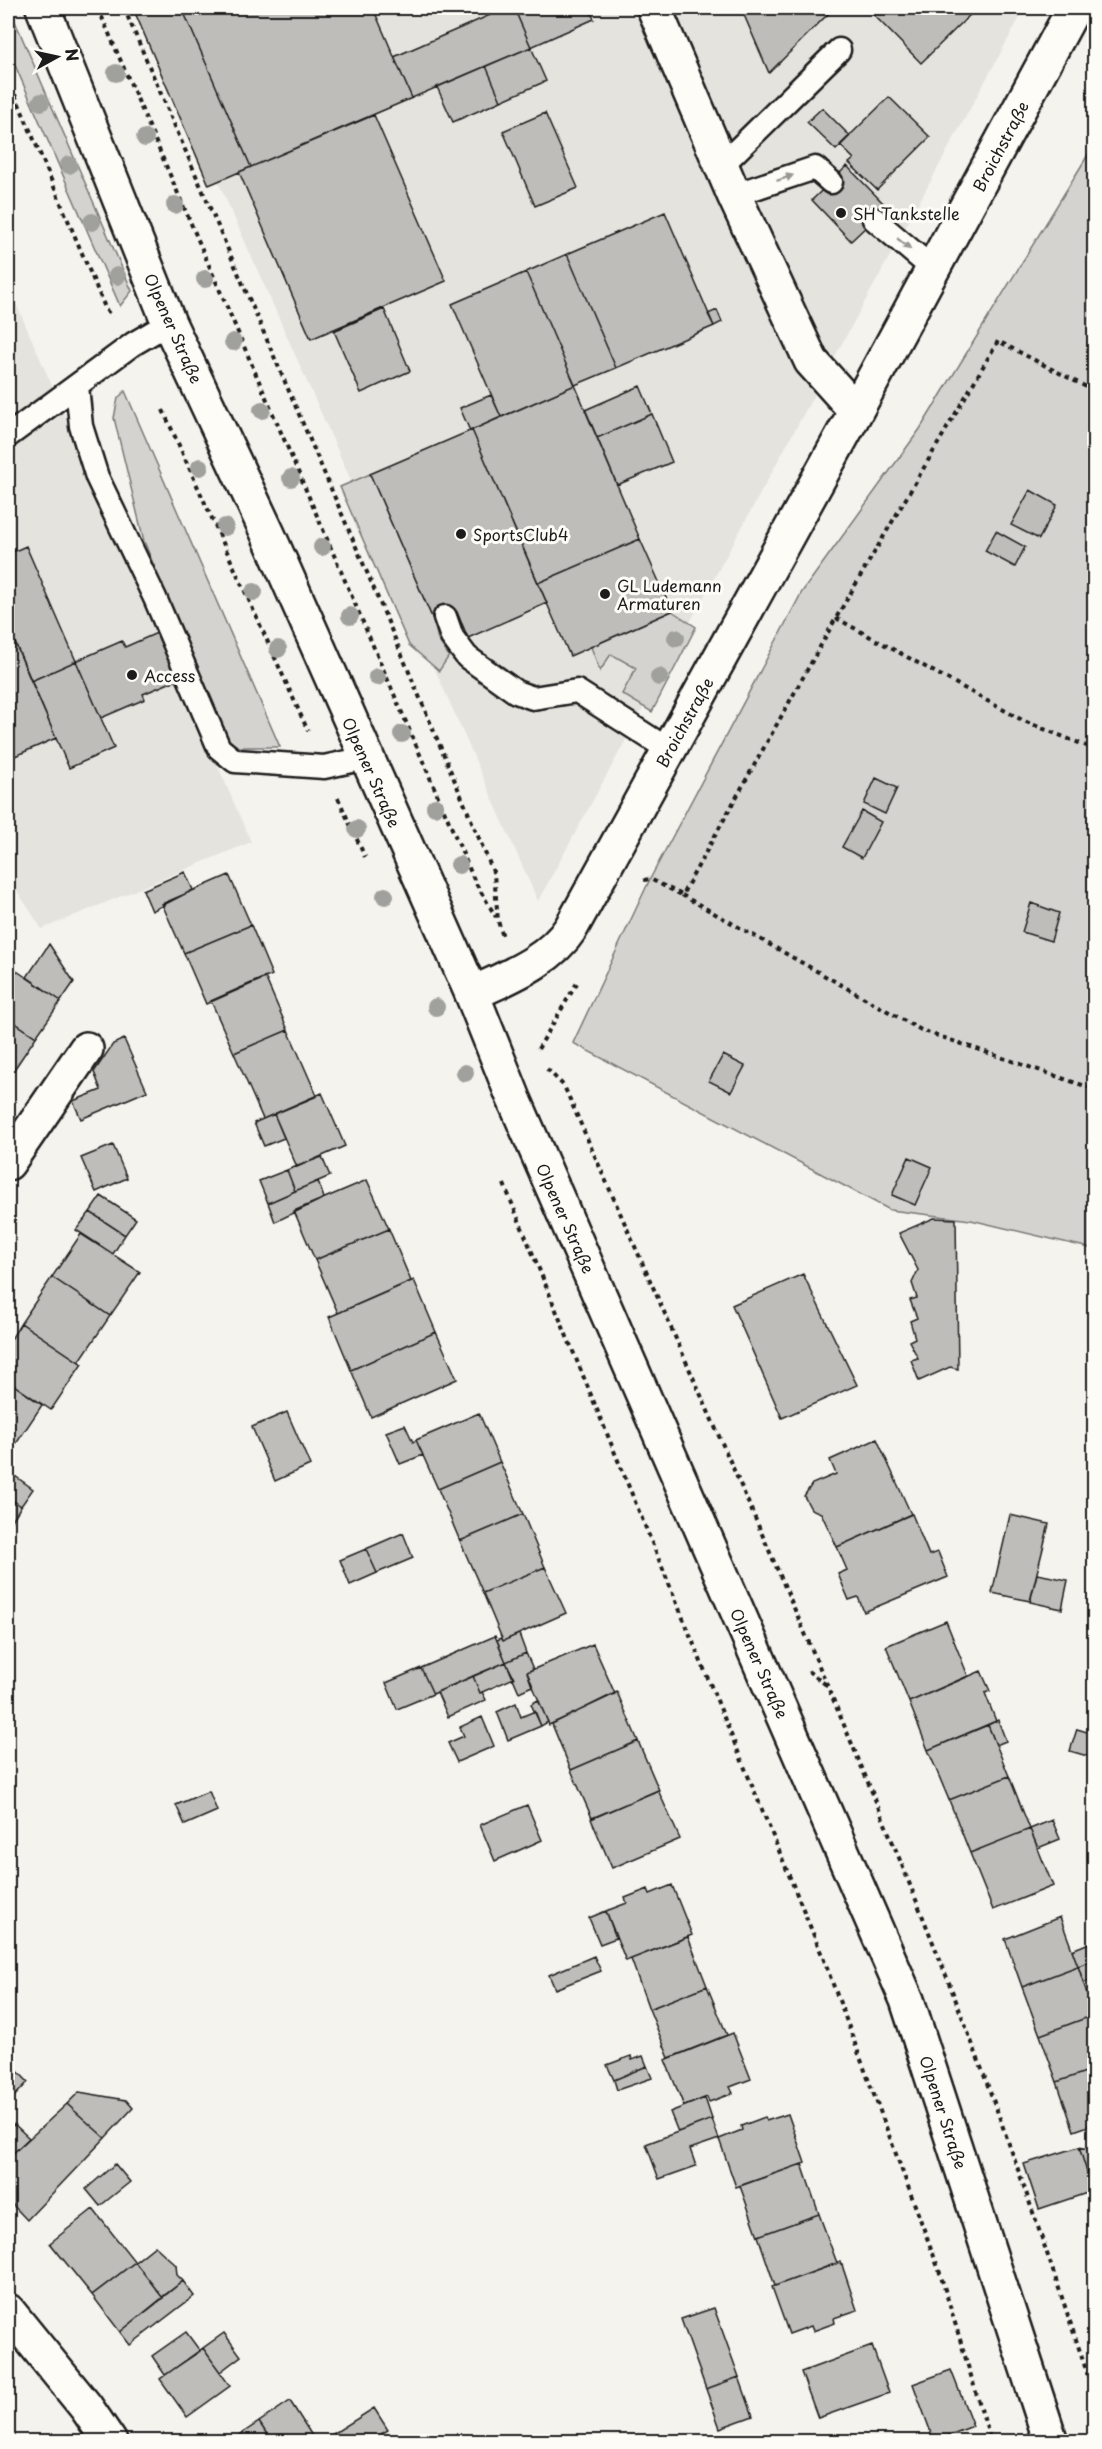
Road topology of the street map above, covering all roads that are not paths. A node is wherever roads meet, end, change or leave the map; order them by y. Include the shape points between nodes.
1 (43, 8) edge
2 (654, 8) edge
3 (1074, 8) edge
4 (839, 50) dead end
5 (721, 166) junction
6 (831, 182) dead end
7 (734, 195) junction
8 (874, 219) dead end
9 (933, 269) junction
10 (169, 323) junction
11 (77, 386) junction
12 (856, 411) junction
13 (8, 436) edge
14 (445, 617) dead end
15 (669, 750) junction
16 (366, 758) junction
17 (472, 994) junction
18 (86, 1049) dead end
19 (8, 1163) edge
20 (8, 2311) edge
21 (111, 2442) edge
22 (1052, 2442) edge

1 - 10 main road, Olpener Straße
2 - 5 main road
3 - 9 main road, Broichstraße
4 - 5 lane
5 - 7 main road
7 -> 6 lane via 815,168
7 - 12 main road via 812,361
8 -> 9 lane
9 - 12 main road, Broichstraße
10 - 11 lane via 133,344
10 - 16 main road, Olpener Straße via 268,534
11 - 13 lane
11 - 16 lane via 81,426 97,477 155,598 219,748 235,761 324,767
12 - 15 main road, Broichstraße
14 - 15 lane via 452,637 467,657 516,692 533,698 577,691
15 - 17 main road, Broichstraße via 559,944
16 - 17 main road, Olpener Straße
17 - 22 main road, Olpener Straße via 514,1100 907,2000
18 - 19 main road
20 - 21 main road

